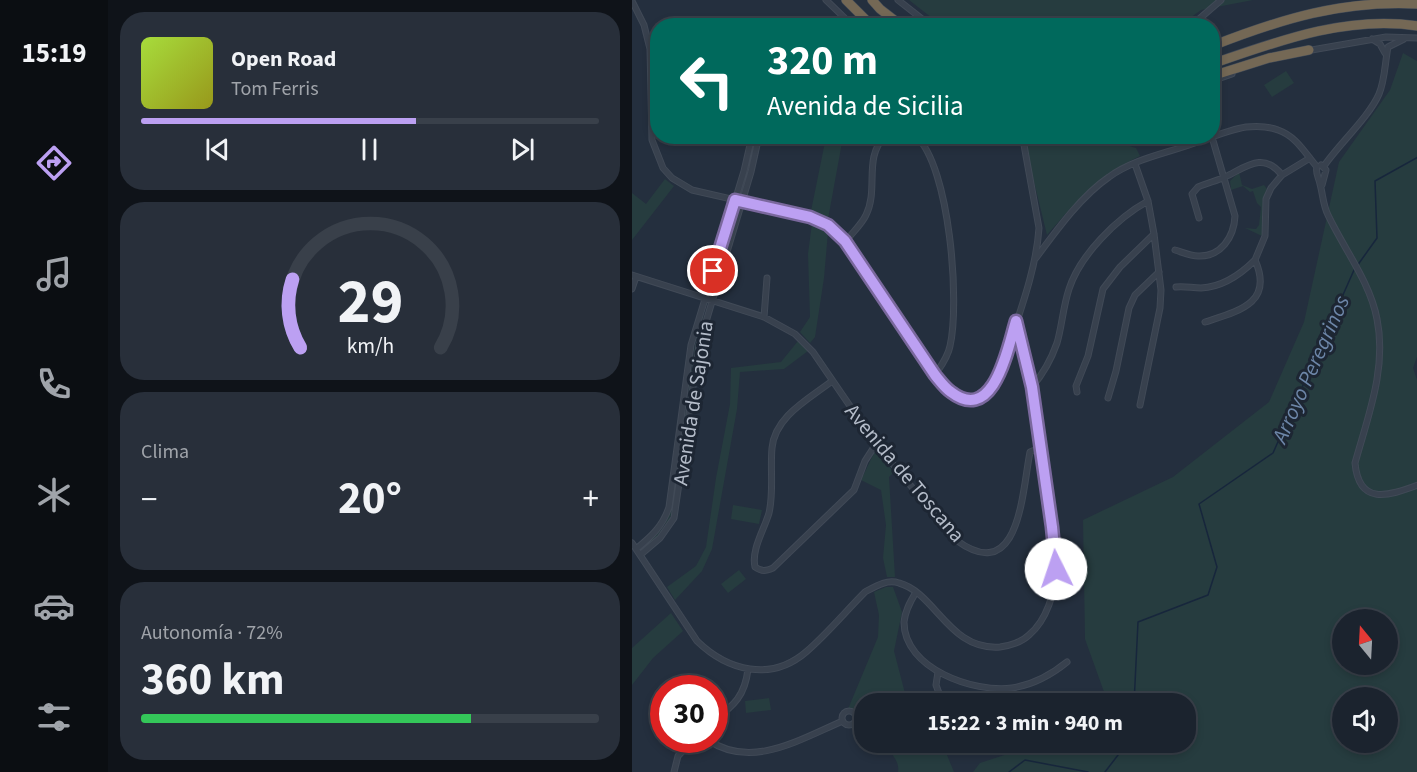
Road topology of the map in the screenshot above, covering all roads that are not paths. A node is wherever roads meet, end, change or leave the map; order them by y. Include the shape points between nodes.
1 (826, 0) edge
2 (846, 0) edge
3 (872, 0) edge
4 (898, 0) edge
5 (1221, 0) edge
6 (632, 1) edge
7 (1418, 4) edge
8 (845, 18) edge
9 (864, 18) edge
10 (892, 18) edge
11 (921, 18) edge
12 (1200, 18) edge
13 (1418, 26) edge
14 (1407, 38) junction
15 (1418, 38) edge
16 (1372, 39) junction
17 (1220, 43) edge
18 (650, 49) edge
19 (1309, 50) junction
20 (1386, 57) junction
21 (1220, 61) edge
22 (1220, 73) edge
23 (1220, 78) edge
24 (1220, 134) edge
25 (654, 144) edge
26 (750, 144) edge
27 (757, 144) edge
28 (879, 144) edge
29 (922, 144) edge
30 (1192, 144) edge
31 (1214, 144) edge
32 (1024, 145) dead end
33 (1310, 158) junction
34 (1135, 164) junction
35 (1324, 166) junction
36 (1317, 167) junction
37 (1317, 174) junction
38 (1324, 174) junction
39 (1282, 176) junction
40 (1224, 177) junction
41 (1321, 187) junction
42 (735, 200) junction
43 (1148, 201) junction
44 (742, 202) junction
45 (1199, 218) dead end
46 (1154, 234) junction
47 (1054, 235) junction
48 (845, 241) junction
49 (1038, 241) junction
50 (1175, 250) dead end
51 (1255, 260) junction
52 (1033, 262) junction
53 (1158, 272) junction
54 (634, 276) edge
55 (767, 278) dead end
56 (1176, 287) dead end
57 (632, 289) edge
58 (708, 300) junction
59 (764, 317) junction
60 (1016, 321) junction
61 (1205, 322) dead end
62 (935, 375) junction
63 (832, 381) junction
64 (1032, 387) junction
65 (1077, 392) dead end
66 (1108, 399) dead end
67 (1140, 405) dead end
68 (876, 444) junction
69 (1042, 447) junction
70 (1418, 484) edge
71 (636, 550) edge
72 (632, 556) edge
73 (916, 592) junction
74 (1067, 662) dead end
75 (748, 669) junction
76 (938, 672) junction
77 (939, 693) edge
78 (728, 708) edge
79 (843, 721) dead end
80 (728, 749) edge
81 (680, 753) edge
82 (674, 772) edge

1 - 8 street
2 - 9 highway
3 - 10 highway
4 - 11 street
5 - 12 street
6 - 18 street
7 - 17 highway via 1369,1 1332,5
13 - 21 highway via 1377,23 1339,27
14 - 15 street
14 - 16 street
14 - 20 street via 1388,47
16 - 19 street
16 - 20 street via 1384,48
19 - 22 highway
19 - 23 street
20 - 35 street via 1376,100
24 - 33 street via 1244,127 1268,127 1291,137
25 - 42 street via 663,168 672,178 692,190
26 - 42 street, Avenida de Sajonia
27 - 44 street, Avenida de Sajonia
28 - 48 street via 872,162 866,215
29 - 62 street via 933,164 950,233 954,285 950,349
30 - 34 street
31 - 40 street
32 - 49 street
33 - 36 street
33 - 39 street
34 - 43 street
34 - 47 street via 1098,185
35 - 36 street
35 - 38 street
36 - 37 street
37 - 38 street
37 - 41 street
38 - 41 street
39 - 40 street via 1266,162 1244,166
39 - 51 street via 1266,199 1265,236
40 - 45 street via 1194,189 1192,198
40 - 50 street via 1235,216 1230,238 1207,255
41 - 70 street via 1326,210 1374,304 1378,322 1378,381 1355,463 1356,476 1374,495 1391,495
42 - 44 street
42 - 58 street, Avenida de Sajonia
43 - 46 street
43 - 64 street via 1121,219 1076,271 1054,350
44 - 48 street via 810,217 828,225
44 - 58 street, Avenida de Sajonia
46 - 53 street
46 - 65 street via 1103,289
47 - 49 street
47 - 52 street
48 - 62 street
49 - 52 street
51 - 56 street via 1222,284
51 - 61 street via 1262,276 1259,293 1242,308
52 - 60 street
53 - 66 street via 1135,295 1129,308
53 - 67 street via 1160,308
54 - 57 street
54 - 58 street, Avenida de Toscana
55 - 59 street
58 - 59 street, Avenida de Toscana
58 - 71 street, Avenida de Sajonia via 674,518 660,538
59 - 63 street, Avenida de Toscana via 800,339
60 - 62 street via 1001,371 989,391 970,399 959,397 949,392
60 - 64 street
63 - 68 street, Avenida de Toscana
63 - 68 street via 790,414 775,434 769,512 755,567 766,571 773,568 854,489
64 - 69 street
68 - 69 street, Avenida de Toscana via 956,540 981,553 1000,550 1012,535 1030,452
69 - 73 street via 1056,569 1043,619 1029,636 1008,646 988,648 977,644 951,627
71 - 72 street, Avenida de Sajonia
71 - 75 street via 711,655
73 - 75 street via 900,583 877,585 865,592 805,653 786,664
73 - 76 street via 904,620 905,632 917,653
74 - 76 street via 1046,676 1013,688 975,687
75 - 78 street via 740,697
76 - 77 street
79 - 80 street via 767,752
81 - 82 street

